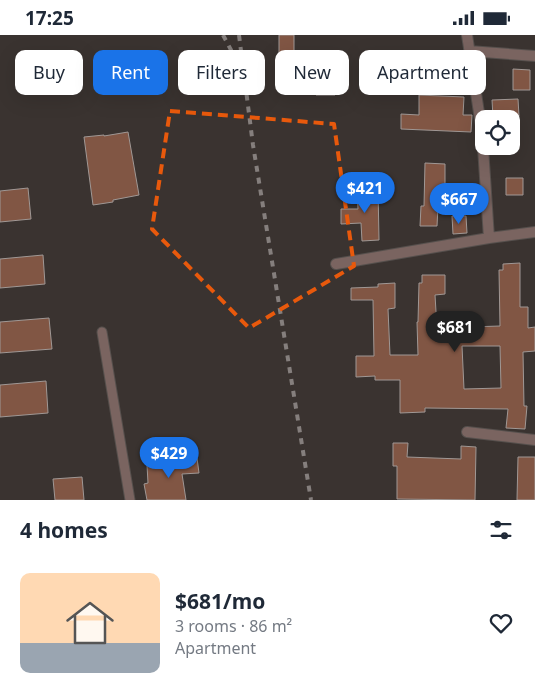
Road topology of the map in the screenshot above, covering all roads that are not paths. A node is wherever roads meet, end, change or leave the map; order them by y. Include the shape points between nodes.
1 (467, 35) edge
2 (470, 50) edge
3 (486, 52) edge
4 (535, 56) edge
5 (477, 95) edge
6 (535, 232) edge
7 (489, 238) junction
8 (336, 264) dead end
9 (102, 333) dead end
10 (467, 432) dead end
11 (535, 440) edge
12 (130, 500) edge

1 - 2 street
3 - 4 street
5 - 7 street
6 - 7 street
7 - 8 street
9 - 12 lane
10 - 11 street

